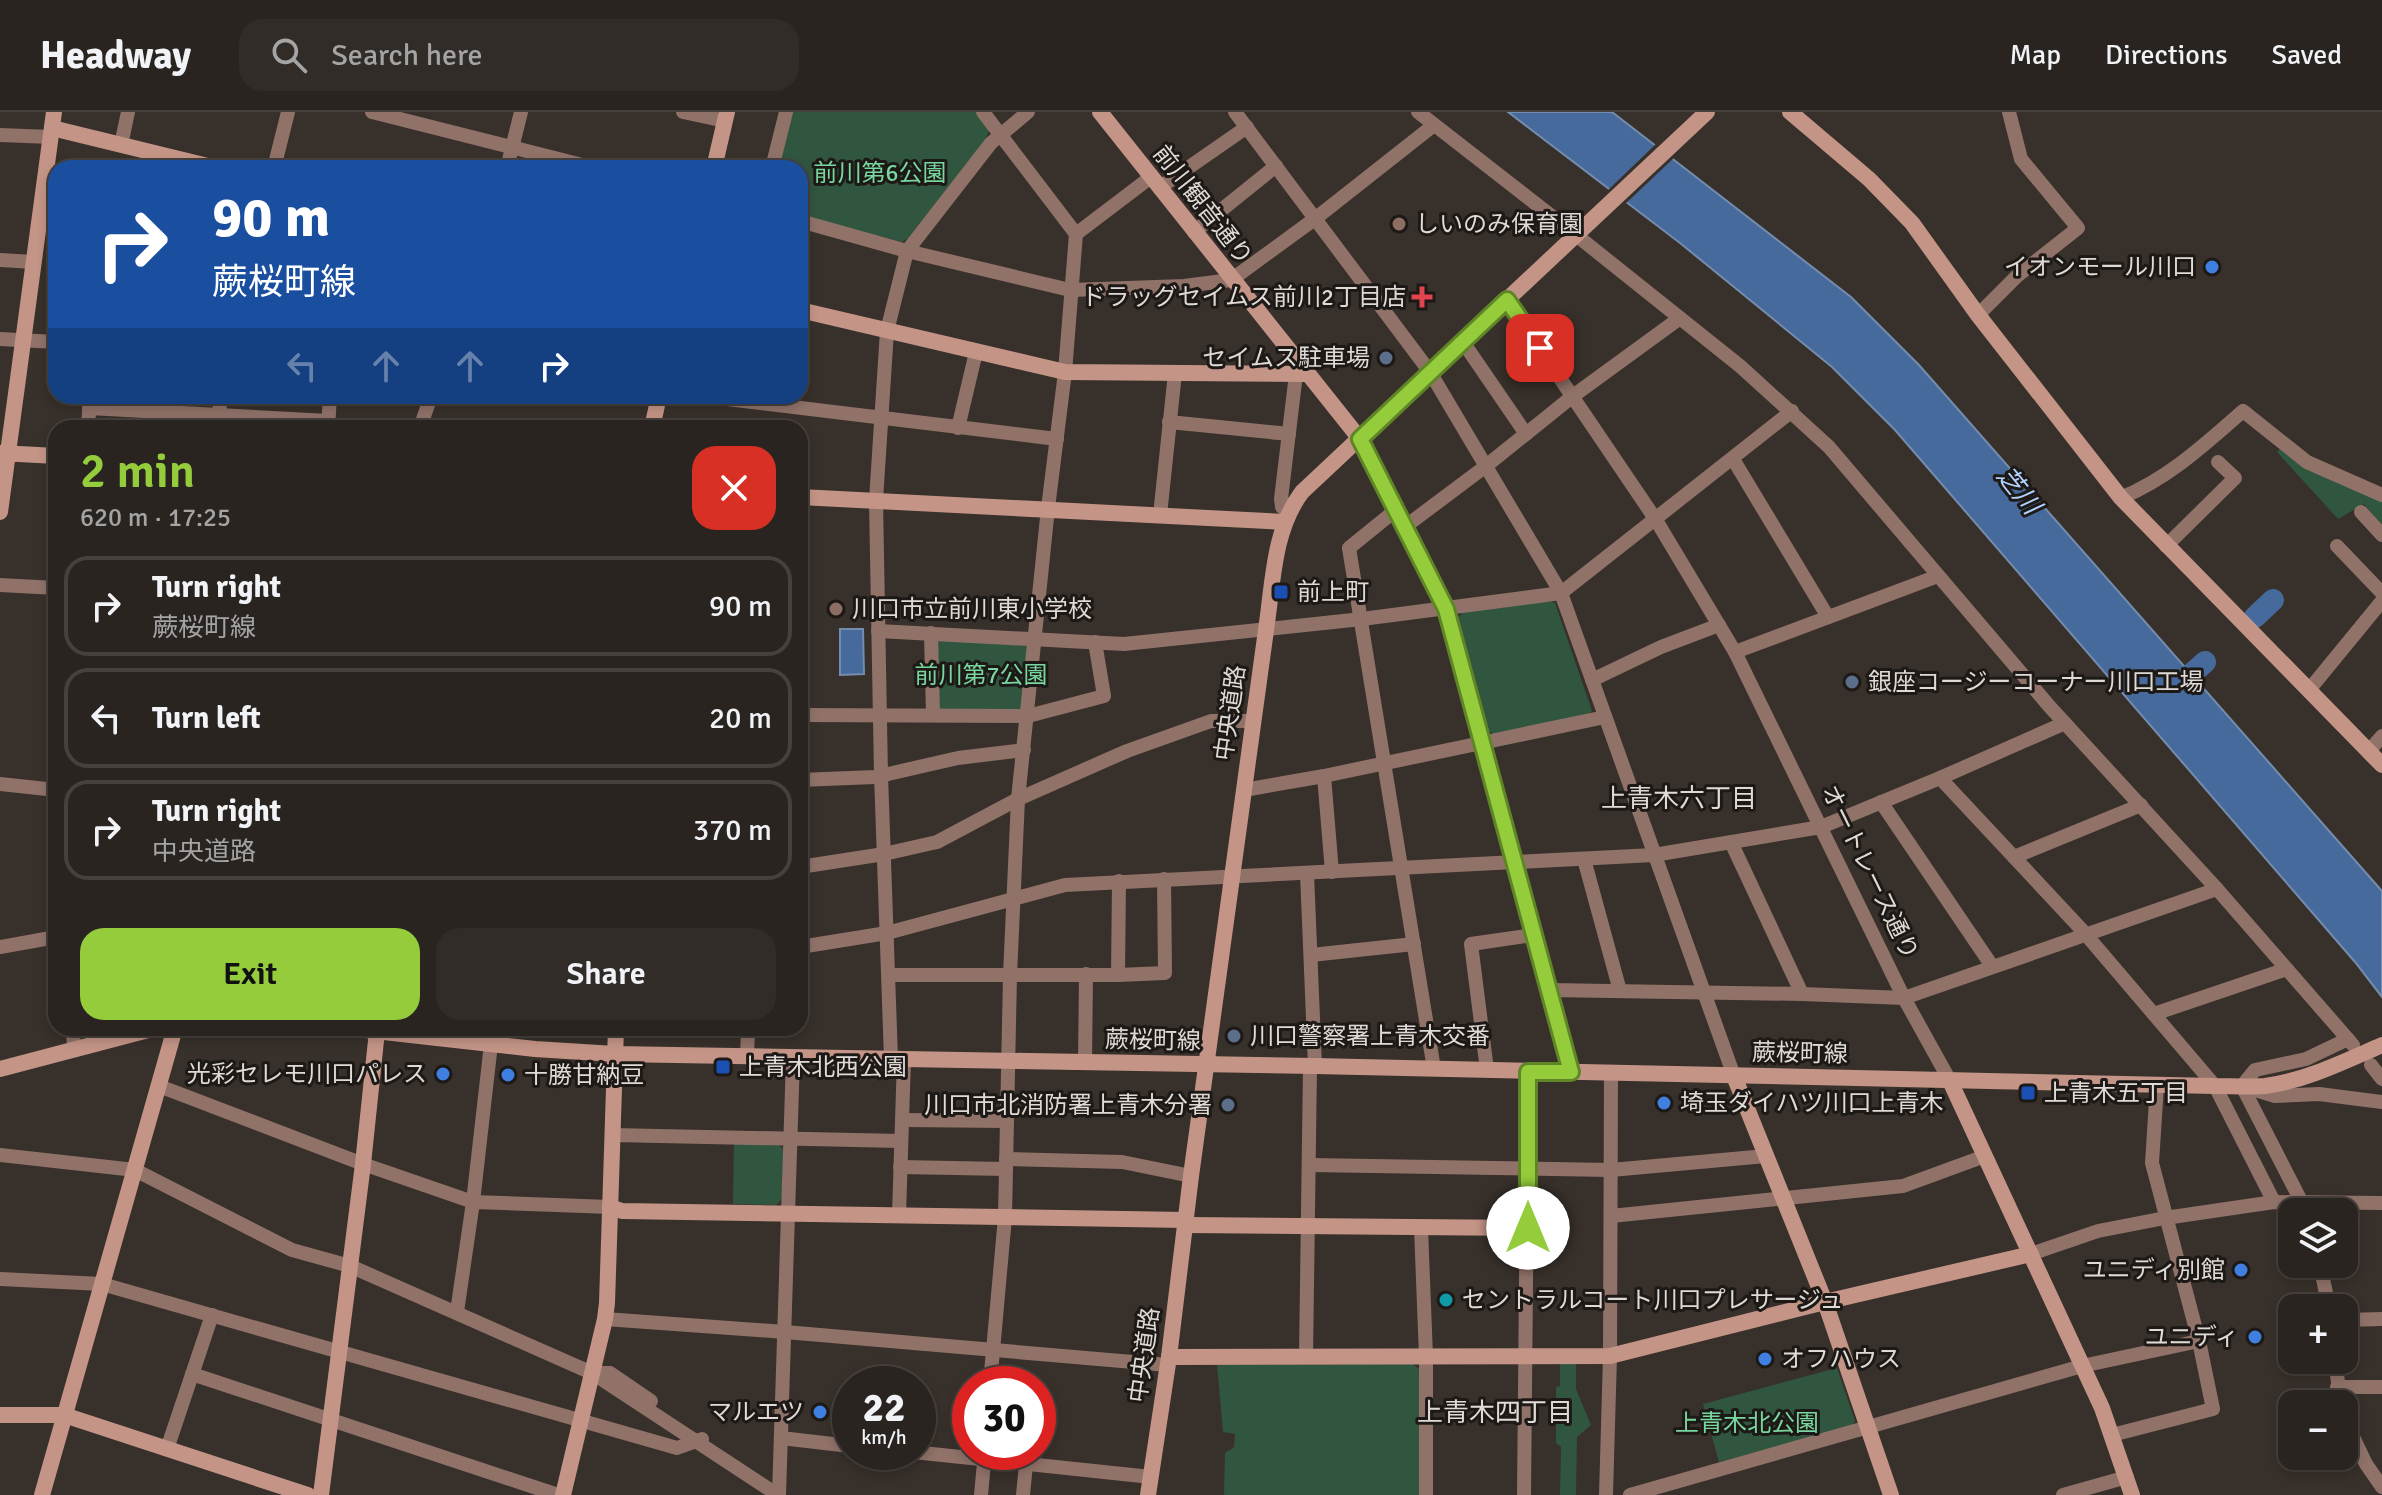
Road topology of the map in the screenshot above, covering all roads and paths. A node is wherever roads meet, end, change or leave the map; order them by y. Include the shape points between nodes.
1 (128, 112) edge
2 (288, 112) edge
3 (372, 112) edge
4 (521, 112) edge
5 (683, 112) edge
6 (786, 112) edge
7 (983, 112) edge
8 (1028, 112) edge
9 (1100, 112) edge
10 (1235, 112) edge
11 (1418, 112) edge
12 (1707, 112) edge
13 (1790, 112) edge
14 (2009, 112) edge
15 (726, 117) edge
16 (1434, 125) junction
17 (52, 126) edge
18 (1247, 127) junction
19 (0, 135) edge
20 (1000, 135) junction
21 (121, 145) junction
22 (512, 147) junction
23 (183, 160) edge
24 (276, 160) edge
25 (509, 160) edge
26 (563, 160) edge
27 (716, 160) edge
28 (774, 160) edge
29 (1276, 166) junction
30 (1155, 182) junction
31 (1316, 218) junction
32 (808, 223) edge
33 (1582, 229) junction
34 (1194, 232) junction
35 (1076, 234) junction
36 (907, 251) junction
37 (0, 260) edge
38 (34, 262) junction
39 (1231, 280) junction
40 (1070, 290) junction
41 (1507, 300) junction
42 (808, 312) edge
43 (1978, 315) junction
44 (1680, 318) junction
45 (887, 331) junction
46 (0, 339) edge
47 (23, 340) junction
48 (48, 342) edge
49 (1463, 342) junction
50 (976, 352) junction
51 (1065, 372) junction
52 (1430, 372) junction
53 (1175, 373) junction
54 (1302, 374) junction
55 (1573, 396) junction
56 (103, 404) edge
57 (765, 404) edge
58 (1792, 411) junction
59 (882, 419) junction
60 (205, 420) edge
61 (1169, 422) junction
62 (958, 428) junction
63 (1289, 434) junction
64 (1526, 434) junction
65 (1057, 439) junction
66 (1360, 439) junction
67 (4, 453) edge
68 (48, 456) edge
69 (1733, 459) junction
70 (2218, 462) dead end
71 (1486, 466) junction
72 (2382, 495) edge
73 (808, 497) edge
74 (2121, 498) junction
75 (876, 500) junction
76 (1048, 508) junction
77 (1397, 509) junction
78 (0, 512) edge
79 (2361, 512) dead end
80 (1160, 515) junction
81 (1287, 517) junction
82 (1656, 520) junction
83 (1406, 526) junction
84 (2382, 535) edge
85 (2166, 546) junction
86 (2337, 546) dead end
87 (1938, 576) junction
88 (0, 585) edge
89 (48, 588) edge
90 (1561, 593) junction
91 (2382, 593) edge
92 (2382, 601) edge
93 (1446, 609) junction
94 (1828, 617) junction
95 (1362, 619) junction
96 (1719, 625) junction
97 (1266, 630) junction
98 (878, 631) junction
99 (931, 633) junction
100 (1035, 638) junction
101 (1095, 642) junction
102 (1735, 652) junction
103 (1592, 680) junction
104 (2309, 690) junction
105 (808, 715) edge
106 (881, 715) junction
107 (933, 715) junction
108 (1028, 716) junction
109 (1605, 717) junction
110 (1254, 721) junction
111 (2065, 723) junction
112 (2382, 736) edge
113 (1481, 742) junction
114 (1024, 750) junction
115 (2369, 751) junction
116 (1385, 764) junction
117 (2382, 765) edge
118 (881, 775) junction
119 (1324, 776) junction
120 (1940, 778) junction
121 (808, 780) edge
122 (0, 784) edge
123 (48, 789) edge
124 (1244, 790) junction
125 (1018, 799) junction
126 (1881, 802) junction
127 (2141, 805) junction
128 (1821, 827) junction
129 (1731, 842) junction
130 (884, 854) junction
131 (1654, 855) junction
132 (2014, 857) junction
133 (1584, 859) junction
134 (1514, 864) junction
135 (808, 866) edge
136 (1402, 869) junction
137 (1332, 872) junction
138 (1307, 874) junction
139 (1233, 876) junction
140 (1164, 879) junction
141 (1119, 881) junction
142 (2217, 889) junction
143 (1014, 900) junction
144 (887, 933) junction
145 (2085, 933) junction
146 (1533, 935) junction
147 (48, 938) edge
148 (1414, 944) junction
149 (808, 946) edge
150 (0, 947) edge
151 (1311, 955) junction
152 (1992, 966) junction
153 (2287, 969) junction
154 (1086, 974) junction
155 (889, 975) junction
156 (1010, 975) junction
157 (1118, 975) junction
158 (1549, 990) junction
159 (1620, 991) junction
160 (1704, 993) junction
161 (1802, 994) junction
162 (1904, 998) junction
163 (2154, 1014) junction
164 (73, 1036) edge
165 (126, 1036) edge
166 (173, 1036) edge
167 (375, 1036) edge
168 (425, 1036) edge
169 (616, 1036) edge
170 (748, 1036) edge
171 (491, 1044) junction
172 (2382, 1045) edge
173 (74, 1050) junction
174 (615, 1054) junction
175 (747, 1057) junction
176 (793, 1058) junction
177 (898, 1059) junction
178 (1008, 1062) junction
179 (1085, 1063) junction
180 (2371, 1065) dead end
181 (1207, 1066) junction
182 (1313, 1066) junction
183 (0, 1069) edge
184 (1434, 1069) junction
185 (1487, 1070) junction
186 (1528, 1072) junction
187 (1571, 1072) junction
188 (1611, 1073) junction
189 (1734, 1076) junction
190 (2382, 1079) edge
191 (1950, 1081) junction
192 (2157, 1085) junction
193 (159, 1086) junction
194 (2215, 1086) junction
195 (2242, 1086) junction
196 (2382, 1102) edge
197 (902, 1120) junction
198 (1007, 1121) junction
199 (612, 1135) junction
200 (791, 1139) junction
201 (901, 1141) junction
202 (0, 1155) edge
203 (1766, 1156) junction
204 (1985, 1156) junction
205 (363, 1164) junction
206 (1006, 1164) junction
207 (1310, 1165) junction
208 (900, 1167) junction
209 (1528, 1169) junction
210 (135, 1170) junction
211 (1611, 1170) junction
212 (1191, 1176) junction
213 (2299, 1198) edge
214 (1782, 1199) junction
215 (473, 1202) junction
216 (2274, 1202) junction
217 (2278, 1203) edge
218 (2382, 1203) edge
219 (2358, 1204) edge
220 (610, 1207) junction
221 (789, 1214) junction
222 (899, 1215) junction
223 (1611, 1216) junction
224 (1005, 1217) junction
225 (2165, 1218) junction
226 (1186, 1222) junction
227 (1307, 1226) junction
228 (1421, 1228) junction
229 (1528, 1228) junction
230 (2031, 1254) junction
231 (350, 1266) junction
232 (0, 1279) edge
233 (102, 1284) junction
234 (1825, 1302) junction
235 (457, 1312) junction
236 (212, 1315) junction
237 (605, 1319) junction
238 (2382, 1319) edge
239 (2358, 1320) edge
240 (785, 1332) junction
241 (2199, 1341) junction
242 (993, 1349) junction
243 (340, 1350) junction
244 (1524, 1356) junction
245 (1610, 1356) junction
246 (1306, 1357) junction
247 (1426, 1357) junction
248 (1168, 1361) junction
249 (992, 1366) edge
250 (2082, 1366) junction
251 (592, 1373) junction
252 (192, 1374) junction
253 (2336, 1374) edge
254 (2337, 1387) junction
255 (2382, 1387) edge
256 (2338, 1390) edge
257 (0, 1415) edge
258 (64, 1415) junction
259 (331, 1420) junction
260 (581, 1420) junction
261 (1867, 1427) junction
262 (2112, 1435) junction
263 (781, 1438) junction
264 (701, 1439) junction
265 (832, 1444) edge
266 (2358, 1447) edge
267 (167, 1449) junction
268 (2366, 1464) junction
269 (2382, 1464) edge
270 (1056, 1467) edge
271 (983, 1470) edge
272 (1025, 1470) edge
273 (1151, 1477) junction
274 (2127, 1477) junction
275 (2382, 1487) edge
276 (779, 1492) edge
277 (42, 1495) edge
278 (308, 1495) edge
279 (321, 1495) edge
280 (560, 1495) edge
281 (794, 1495) edge
282 (981, 1495) edge
283 (1023, 1495) edge
284 (1148, 1495) edge
285 (1426, 1495) edge
286 (1524, 1495) edge
287 (1606, 1495) edge
288 (1630, 1495) edge
289 (1891, 1495) edge
290 (2063, 1495) edge
291 (2132, 1495) edge

1 - 21 street
2 - 24 street
3 - 22 street
4 - 22 street
5 - 15 street
6 - 28 street
7 - 20 street
8 - 20 street
9 - 30 street, 前川観音通り
10 - 18 street
11 - 16 street
12 - 33 street, 中央道路
13 - 43 street via 1891,200
14 - 43 street via 2021,159 2078,228
15 - 27 street
16 - 31 street
16 - 33 street
17 - 19 street
17 - 21 street
17 - 38 street
18 - 29 street
18 - 30 street
20 - 35 street
20 - 36 street
21 - 23 street
22 - 25 street
22 - 26 street
29 - 31 street
29 - 34 street
30 - 34 street, 前川観音通り
30 - 35 street
31 - 39 street
31 - 52 street
32 - 36 street
33 - 41 street, 中央道路
33 - 44 street
34 - 39 street, 前川観音通り
35 - 40 street
36 - 40 street
36 - 45 street
37 - 38 street
38 - 47 street
39 - 40 street
39 - 54 street, 前川観音通り
40 - 51 street
41 - 49 street, 中央道路
41 - 55 street, オートレース通り
42 - 45 street
43 - 74 street
44 - 55 street
44 - 58 street
45 - 50 street
45 - 59 street
46 - 47 street
47 - 48 street
47 - 67 street
49 - 52 street, 中央道路
49 - 64 street
50 - 51 street
50 - 62 street
51 - 53 street
51 - 65 street
52 - 66 street, 中央道路
52 - 71 street
53 - 54 street
53 - 61 street
54 - 63 street
54 - 66 street, 前川観音通り
55 - 64 street
55 - 82 street, オートレース通り
56 - 60 street
57 - 59 street
58 - 69 street
58 - 87 street
59 - 62 street
59 - 75 street
61 - 63 street
61 - 80 street
62 - 65 street
63 - 81 street via 1281,499
64 - 71 street
65 - 76 street
66 - 77 street, 前川観音通り
66 - 81 street, 中央道路 via 1302,492
67 - 68 street
67 - 78 street
69 - 82 street
69 - 94 street
70 - 85 street via 2235,478
71 - 83 street
71 - 90 street
72 - 74 street via 2307,462 2243,411 2185,462
73 - 75 street
74 - 85 street
75 - 76 street
75 - 98 street
76 - 80 street
76 - 100 street
77 - 83 street, 前川観音通り
77 - 95 street via 1349,548
79 - 84 street
80 - 81 street
81 - 97 street, 中央道路
82 - 90 street
82 - 96 street, オートレース通り
83 - 93 street, 前川観音通り
85 - 104 street
86 - 91 street
87 - 94 street
87 - 111 street
88 - 89 street
90 - 93 street
90 - 103 street
92 - 104 street
93 - 95 street
93 - 113 street, 前川観音通り
94 - 102 street
95 - 97 street
95 - 116 street
96 - 102 street, オートレース通り
96 - 103 street
97 - 101 street via 1124,644
97 - 110 street, 中央道路
98 - 99 street
98 - 106 street
99 - 100 street
99 - 107 street
100 - 101 street
100 - 108 street
101 - 108 street via 1104,696
102 - 128 street, オートレース通り
103 - 109 street
104 - 115 street
105 - 106 street
106 - 107 street
106 - 118 street
107 - 108 street
108 - 114 street
109 - 113 street
109 - 131 street
110 - 124 street, 中央道路
110 - 125 street via 1211,721 1190,727
111 - 120 street
111 - 127 street
112 - 115 street
113 - 116 street
113 - 134 street, 前川観音通り
114 - 118 street
114 - 125 street
115 - 117 street
116 - 119 street
116 - 136 street
118 - 121 street
118 - 130 street
119 - 124 street
119 - 137 street
120 - 126 street
120 - 132 street
122 - 123 street
124 - 139 street, 中央道路
125 - 130 street via 937,842
125 - 143 street
126 - 128 street
126 - 152 street
127 - 132 street
127 - 142 street
128 - 129 street
128 - 162 street, オートレース通り
129 - 131 street
129 - 161 street
130 - 135 street
130 - 144 street
131 - 133 street
131 - 160 street
132 - 145 street
133 - 134 street
133 - 159 street
134 - 136 street
134 - 146 street, 前川観音通り
136 - 137 street
136 - 148 street
137 - 138 street
138 - 139 street
138 - 151 street
139 - 140 street
139 - 181 street, 中央道路
140 - 141 street
140 - 157 street via 1165,973
141 - 143 street via 1065,885
141 - 157 street
142 - 145 street
142 - 153 street
143 - 144 street
143 - 156 street
144 - 149 street
144 - 155 street
145 - 152 street
145 - 163 street
146 - 158 street, 前川観音通り
146 - 185 street via 1471,944
147 - 150 street
148 - 151 street
148 - 184 street
151 - 182 street
152 - 162 street
153 - 163 street
153 - 195 street via 2351,1042 2255,1070
154 - 156 street
154 - 157 street
154 - 179 street
155 - 156 street
155 - 177 street
156 - 178 street
158 - 159 street
158 - 187 street, 前川観音通り
159 - 160 street
160 - 161 street
160 - 189 street
161 - 162 street
162 - 191 street, オートレース通り
163 - 194 street
164 - 173 street
165 - 173 street
166 - 193 street
167 - 205 street
168 - 171 street, 蕨桜町線
169 - 174 street
170 - 175 street
171 - 174 street, 蕨桜町線
171 - 215 street
172 - 195 street, 蕨桜町線 via 2324,1070 2264,1086
173 - 183 street
174 - 175 street, 蕨桜町線
174 - 199 street
175 - 176 street, 蕨桜町線
176 - 177 street, 蕨桜町線
176 - 200 street
177 - 178 street, 蕨桜町線
177 - 197 street
178 - 179 street, 蕨桜町線
178 - 198 street
179 - 181 street, 蕨桜町線
180 - 190 street
181 - 182 street, 蕨桜町線
181 - 212 street, 中央道路
182 - 184 street, 蕨桜町線
182 - 207 street
184 - 185 street, 蕨桜町線
185 - 186 street, 蕨桜町線
186 - 187 street, 蕨桜町線
186 - 209 street
187 - 188 street, 蕨桜町線
188 - 189 street, 蕨桜町線
188 - 211 street
189 - 191 street, 蕨桜町線
189 - 203 street
191 - 192 street, 蕨桜町線
191 - 204 street, オートレース通り
192 - 194 street, 蕨桜町線
192 - 225 street via 2152,1163
193 - 205 street
193 - 210 street
194 - 195 street, 蕨桜町線
194 - 216 street
195 - 196 street via 2275,1096 2319,1094
195 - 213 street
197 - 198 street
197 - 201 street
198 - 206 street
199 - 200 street
199 - 220 street
200 - 201 street
200 - 221 street
201 - 208 street
202 - 210 street
203 - 211 street
203 - 214 street
204 - 214 street via 1903,1186
204 - 230 street, オートレース通り
205 - 215 street
205 - 231 street
206 - 208 street
206 - 212 street via 1122,1162
206 - 224 street
207 - 209 street
207 - 227 street
208 - 222 street
209 - 211 street
209 - 229 street
210 - 231 street via 292,1250
210 - 233 street
211 - 223 street
212 - 226 street, 中央道路
214 - 223 street
214 - 234 street
215 - 220 street
215 - 235 street
216 - 217 street
216 - 225 street
218 - 219 street
220 - 221 street
220 - 237 street
221 - 222 street
221 - 240 street
222 - 224 street
223 - 245 street
224 - 226 street
224 - 242 street
225 - 230 street via 2098,1231
225 - 241 street
226 - 227 street
226 - 248 street, 中央道路
227 - 228 street
227 - 246 street
228 - 229 street
228 - 247 street
229 - 244 street
230 - 234 street
230 - 250 street, オートレース通り
231 - 235 street
231 - 243 street
232 - 233 street
233 - 236 street
233 - 258 street
234 - 245 street
234 - 261 street
235 - 251 street
236 - 243 street
236 - 252 street
237 - 240 street
237 - 251 street
238 - 239 street
240 - 242 street
240 - 263 street
241 - 250 street
241 - 262 street via 2213,1409
242 - 248 street
242 - 249 street
243 - 259 street
243 - 260 street
244 - 245 street
244 - 247 street
244 - 286 street
245 - 287 street
246 - 247 street
246 - 248 street
247 - 285 street
248 - 273 street, 中央道路
250 - 261 street
250 - 262 street, オートレース通り
251 - 260 street
251 - 264 street via 610,1373
252 - 259 street
252 - 267 street
253 - 254 street
254 - 255 street
254 - 256 street
257 - 258 street
258 - 267 street
258 - 277 street
259 - 279 street
259 - 280 street
260 - 264 street via 677,1448
260 - 280 street
261 - 288 street
261 - 289 street
262 - 274 street, オートレース通り
263 - 265 street
263 - 276 street
264 - 276 street
266 - 268 street
267 - 278 street
268 - 269 street
268 - 275 street
270 - 273 street
271 - 282 street
272 - 283 street
273 - 284 street, 中央道路
274 - 290 street
274 - 291 street, オートレース通り
276 - 281 street

